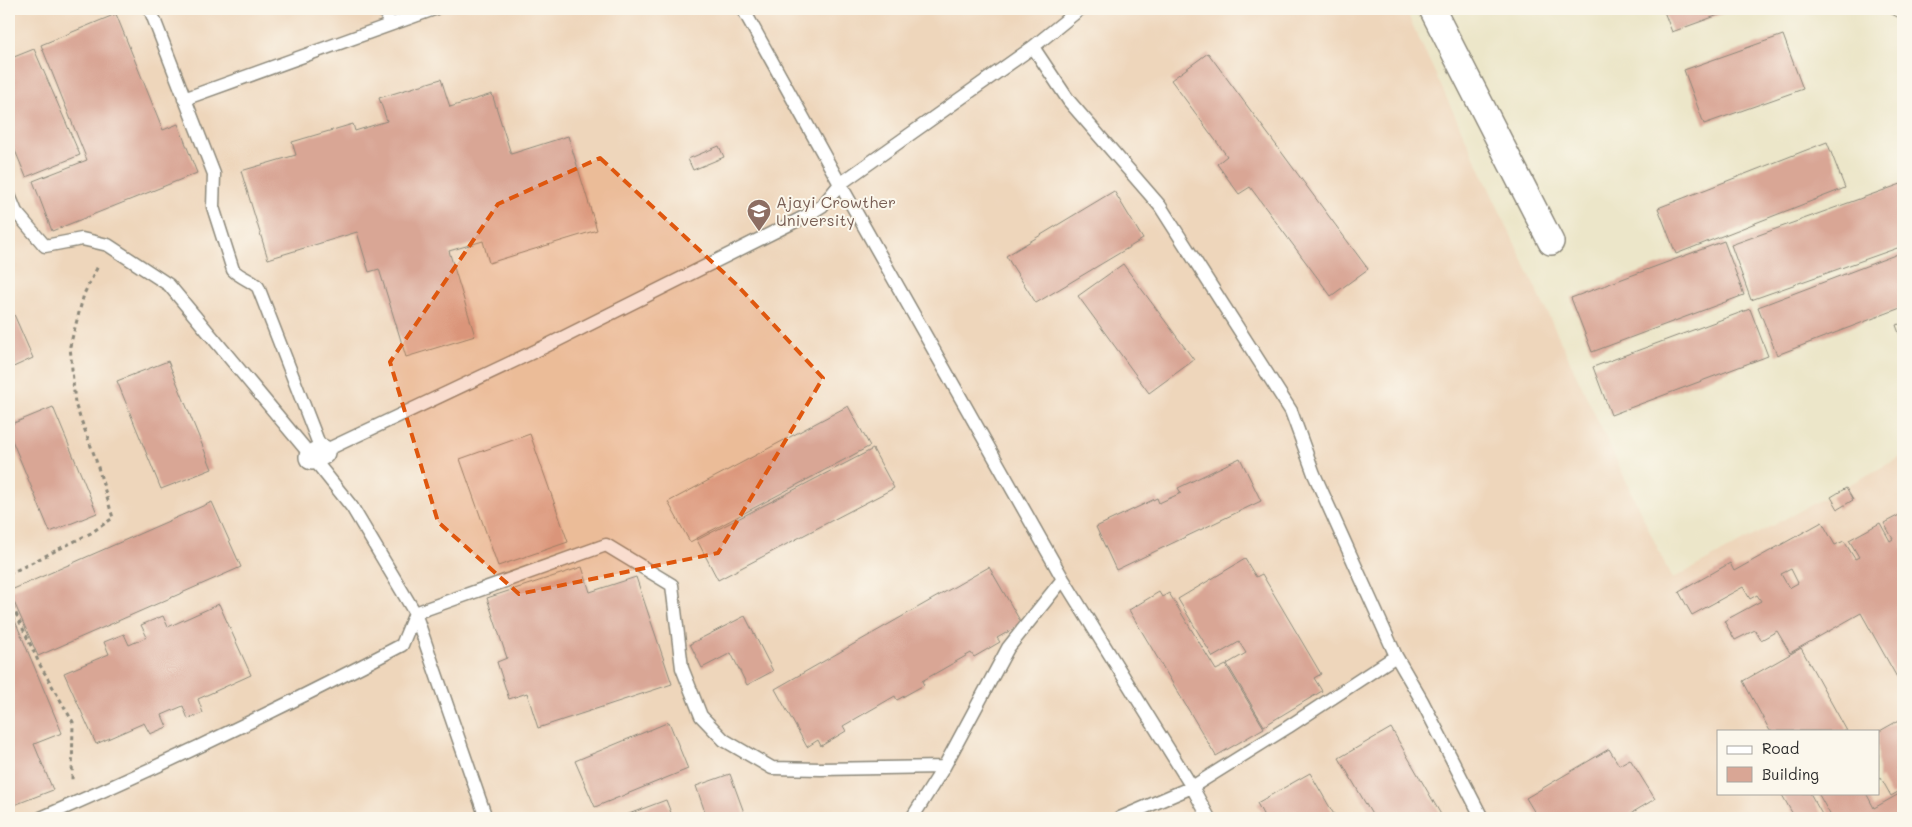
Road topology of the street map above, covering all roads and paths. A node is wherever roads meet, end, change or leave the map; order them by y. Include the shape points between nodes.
1 (150, 9) edge
2 (385, 9) edge
3 (434, 9) edge
4 (744, 9) edge
5 (1080, 9) edge
6 (1432, 9) edge
7 (389, 24) junction
8 (1033, 47) junction
9 (184, 99) junction
10 (840, 184) junction
11 (9, 195) edge
12 (1551, 242) dead end
13 (108, 245) junction
14 (317, 455) junction
15 (9, 574) edge
16 (1063, 579) junction
17 (9, 599) edge
18 (415, 613) junction
19 (1396, 656) junction
20 (944, 767) junction
21 (66, 785) dead end
22 (1192, 787) junction
23 (41, 818) edge
24 (486, 818) edge
25 (912, 818) edge
26 (1120, 818) edge
27 (1208, 818) edge
28 (1482, 818) edge

1 - 9 lane
2 - 7 lane
3 - 7 lane
4 - 10 lane
5 - 8 lane
6 - 12 street
7 - 9 lane
8 - 10 lane
8 - 19 lane via 1069,102 1160,206 1291,411 1314,474
9 - 14 lane via 214,174 213,207 233,270 258,287
10 - 14 lane via 822,206 806,216 546,346
10 - 16 lane
11 - 13 lane via 16,212 45,246 82,238
13 - 14 lane via 169,285
13 - 15 path via 84,294 70,346 75,404 113,518 91,533
14 - 18 lane
16 - 20 lane via 1008,648
16 - 22 lane
17 - 21 path via 40,665 73,722 73,779
18 - 20 lane via 606,545 672,584 682,668 701,716 724,740 772,768
18 - 23 lane via 402,644 287,705 144,774
18 - 24 lane
19 - 22 lane
19 - 28 lane
20 - 25 lane
22 - 26 lane
22 - 27 lane

